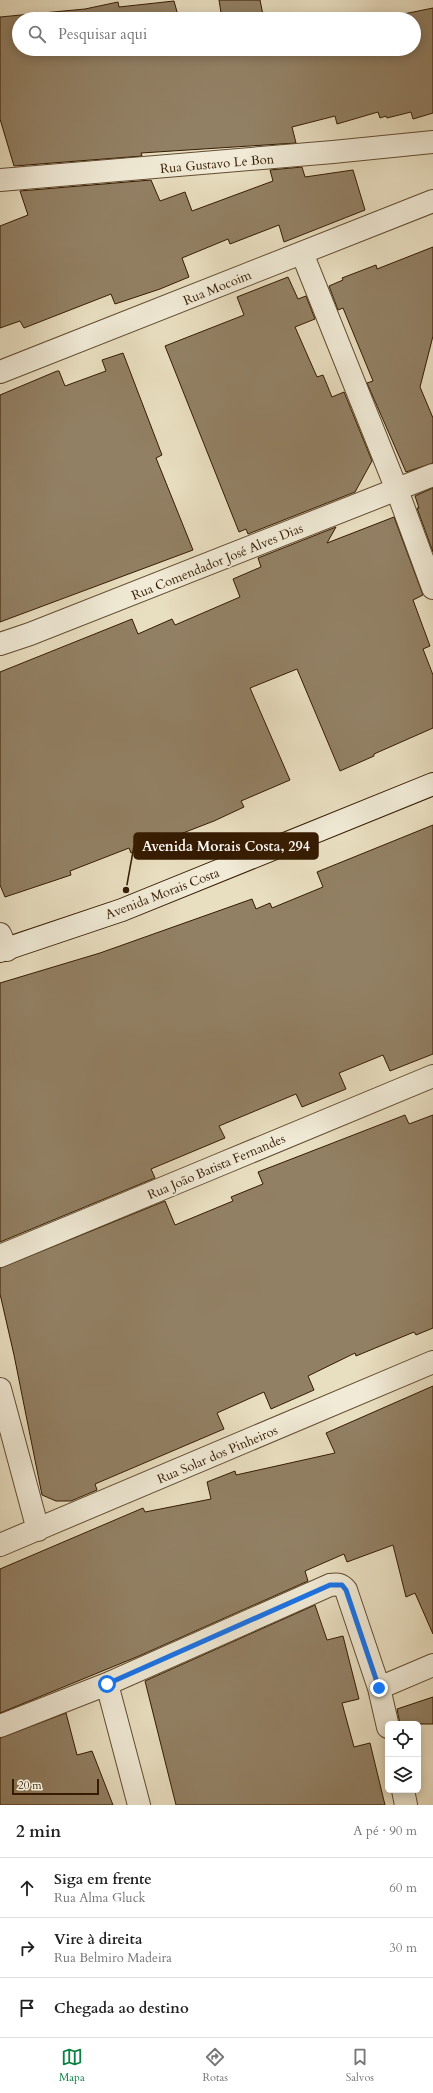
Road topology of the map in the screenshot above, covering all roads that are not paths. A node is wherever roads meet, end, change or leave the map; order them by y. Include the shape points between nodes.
1 (433, 142) edge
2 (0, 180) edge
3 (433, 202) edge
4 (302, 253) junction
5 (0, 372) edge
6 (433, 475) edge
7 (396, 490) junction
8 (433, 588) edge
9 (0, 644) edge
10 (433, 784) edge
11 (2, 945) edge
12 (433, 1076) edge
13 (0, 1256) edge
14 (433, 1362) edge
15 (0, 1389) edge
16 (38, 1530) junction
17 (0, 1546) edge
18 (433, 1665) edge
19 (107, 1684) junction
20 (379, 1688) junction
21 (387, 1721) edge
22 (0, 1726) edge
23 (404, 1793) edge
24 (139, 1805) edge
25 (406, 1805) edge

1 - 2 street, Rua Gustavo Le Bon
3 - 4 street, Rua Mocoim
4 - 5 street, Rua Mocoim
4 - 7 street
6 - 7 street, Rua Comendador José Alves Dias
7 - 8 street
7 - 9 street, Rua Comendador José Alves Dias via 37,632
10 - 11 street, Avenida Morais Costa via 122,910
12 - 13 street, Rua João Batista Fernandes
14 - 16 street, Rua Solar dos Pinheiros
15 - 16 street
16 - 17 street, Rua Solar dos Pinheiros
18 - 20 street
19 - 20 street via 330,1585 342,1585 346,1590
19 - 22 street
19 - 24 street
20 - 21 street
23 - 25 street

